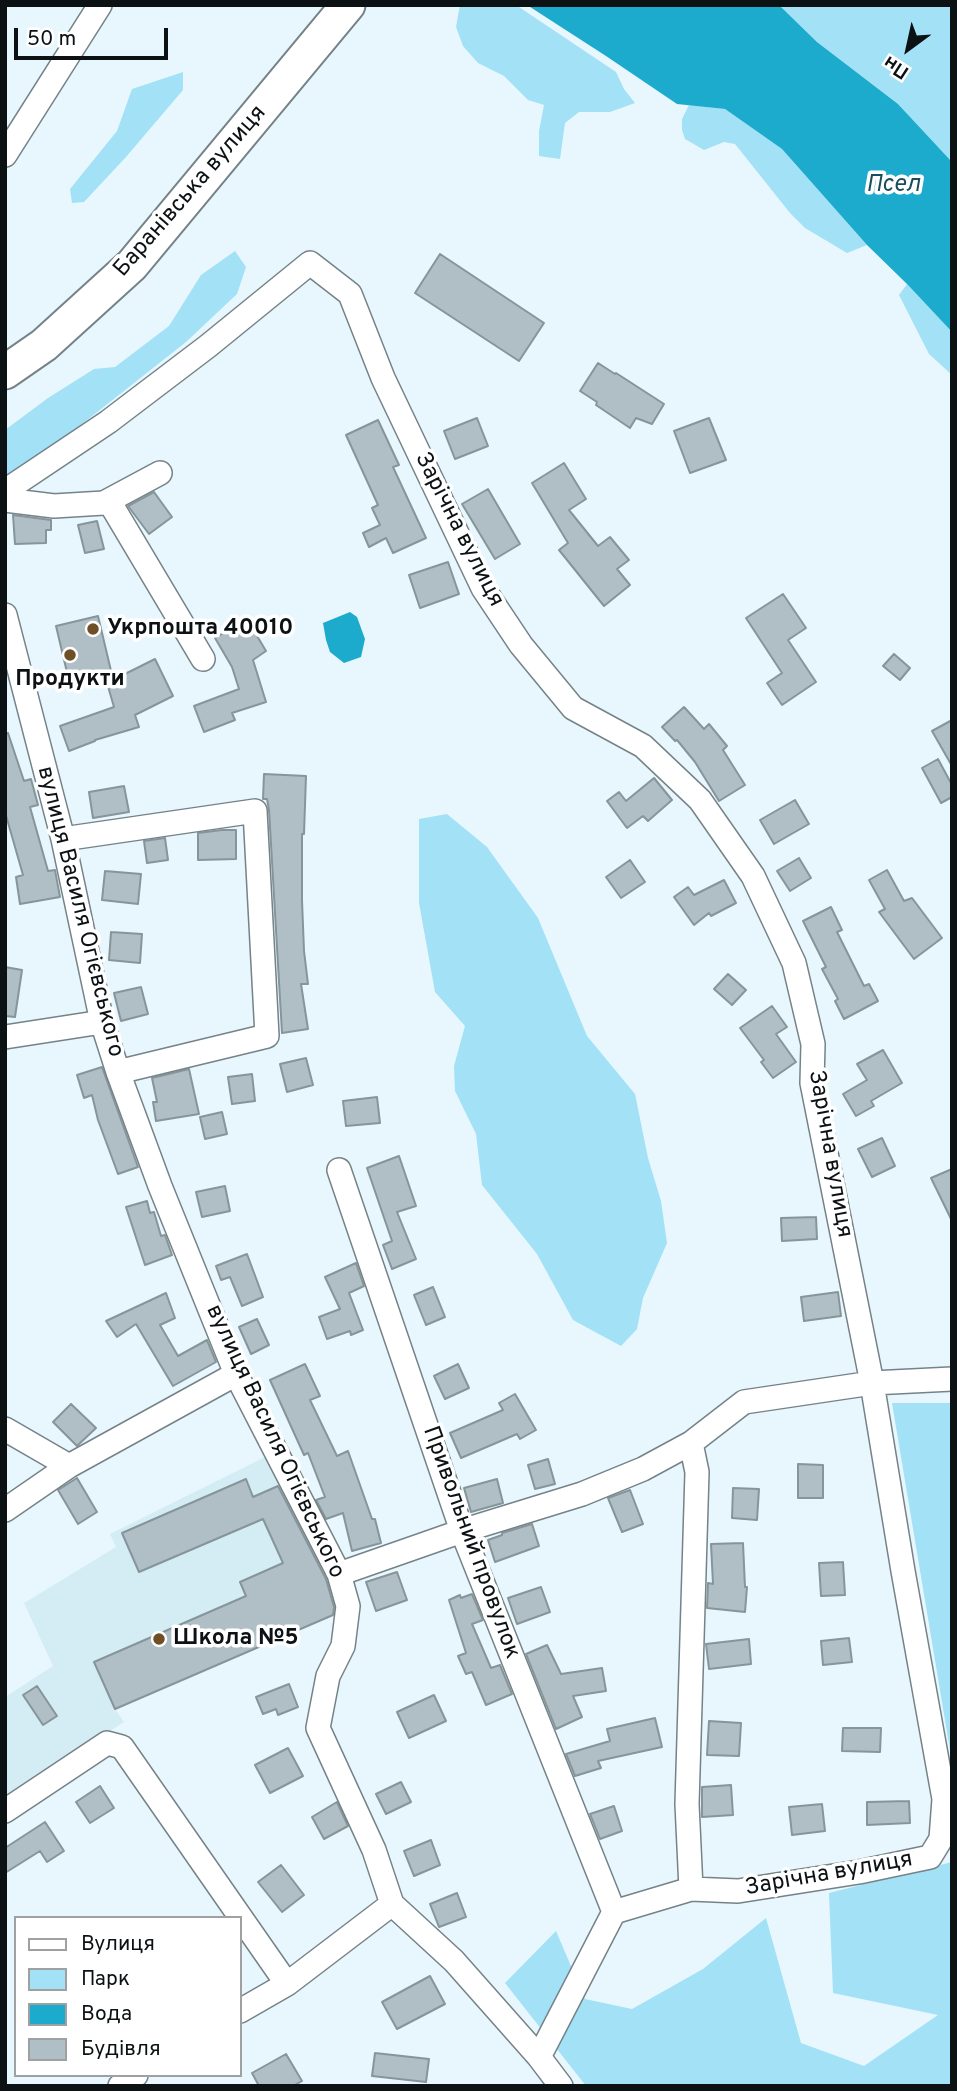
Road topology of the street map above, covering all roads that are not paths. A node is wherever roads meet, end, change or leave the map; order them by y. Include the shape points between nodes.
1 (100, 5) edge
2 (348, 5) edge
3 (5, 155) edge
4 (5, 372) edge
5 (160, 473) dead end
6 (5, 491) edge
7 (5, 500) edge
8 (110, 501) junction
9 (5, 615) edge
10 (203, 659) dead end
11 (63, 839) junction
12 (102, 1022) junction
13 (5, 1037) edge
14 (118, 1072) junction
15 (339, 1170) dead end
16 (236, 1374) junction
17 (952, 1379) edge
18 (872, 1383) junction
19 (5, 1429) edge
20 (691, 1443) junction
21 (69, 1466) junction
22 (5, 1510) edge
23 (462, 1531) junction
24 (339, 1574) junction
25 (5, 1811) edge
26 (691, 1889) junction
27 (392, 1904) junction
28 (614, 1912) junction
29 (239, 1916) edge
30 (242, 1920) edge
31 (286, 1984) junction
32 (242, 2010) edge
33 (539, 2057) junction
34 (561, 2086) edge

1 - 3 street
2 - 4 main road, Баранівська вулиця via 132,265 44,345
5 - 8 street
6 - 18 street, Зарічна вулиця via 108,422 310,263 350,294 383,378 482,588 521,645 573,708 643,746 700,800 753,876 794,963 813,1044 812,1083
7 - 8 street via 54,506
8 - 10 street
9 - 11 street, вулиця Василя Огієвського
11 - 12 street, вулиця Василя Огієвського
11 - 14 street via 255,811 267,1036
12 - 13 street
12 - 14 street, вулиця Василя Огієвського
14 - 16 street, вулиця Василя Огієвського
15 - 23 street, Привольний провулок
16 - 21 street
16 - 24 street, вулиця Василя Огієвського
17 - 18 street
18 - 20 street via 744,1402
18 - 26 street, Зарічна вулиця via 944,1799 941,1839 930,1857 859,1872 738,1891
19 - 21 street
20 - 23 street via 582,1494
20 - 26 street via 697,1472 687,1804
21 - 22 street
23 - 24 street
23 - 28 street, Привольний провулок
24 - 27 street, вулиця Василя Огієвського via 348,1606 343,1646 327,1676 318,1728 374,1850
25 - 29 street via 107,1742 122,1747
26 - 28 street, Зарічна вулиця
27 - 31 street
27 - 33 street, вулиця Василя Огієвського via 454,1961
28 - 33 street
30 - 31 street
31 - 32 street
33 - 34 street, вулиця Василя Огієвського

